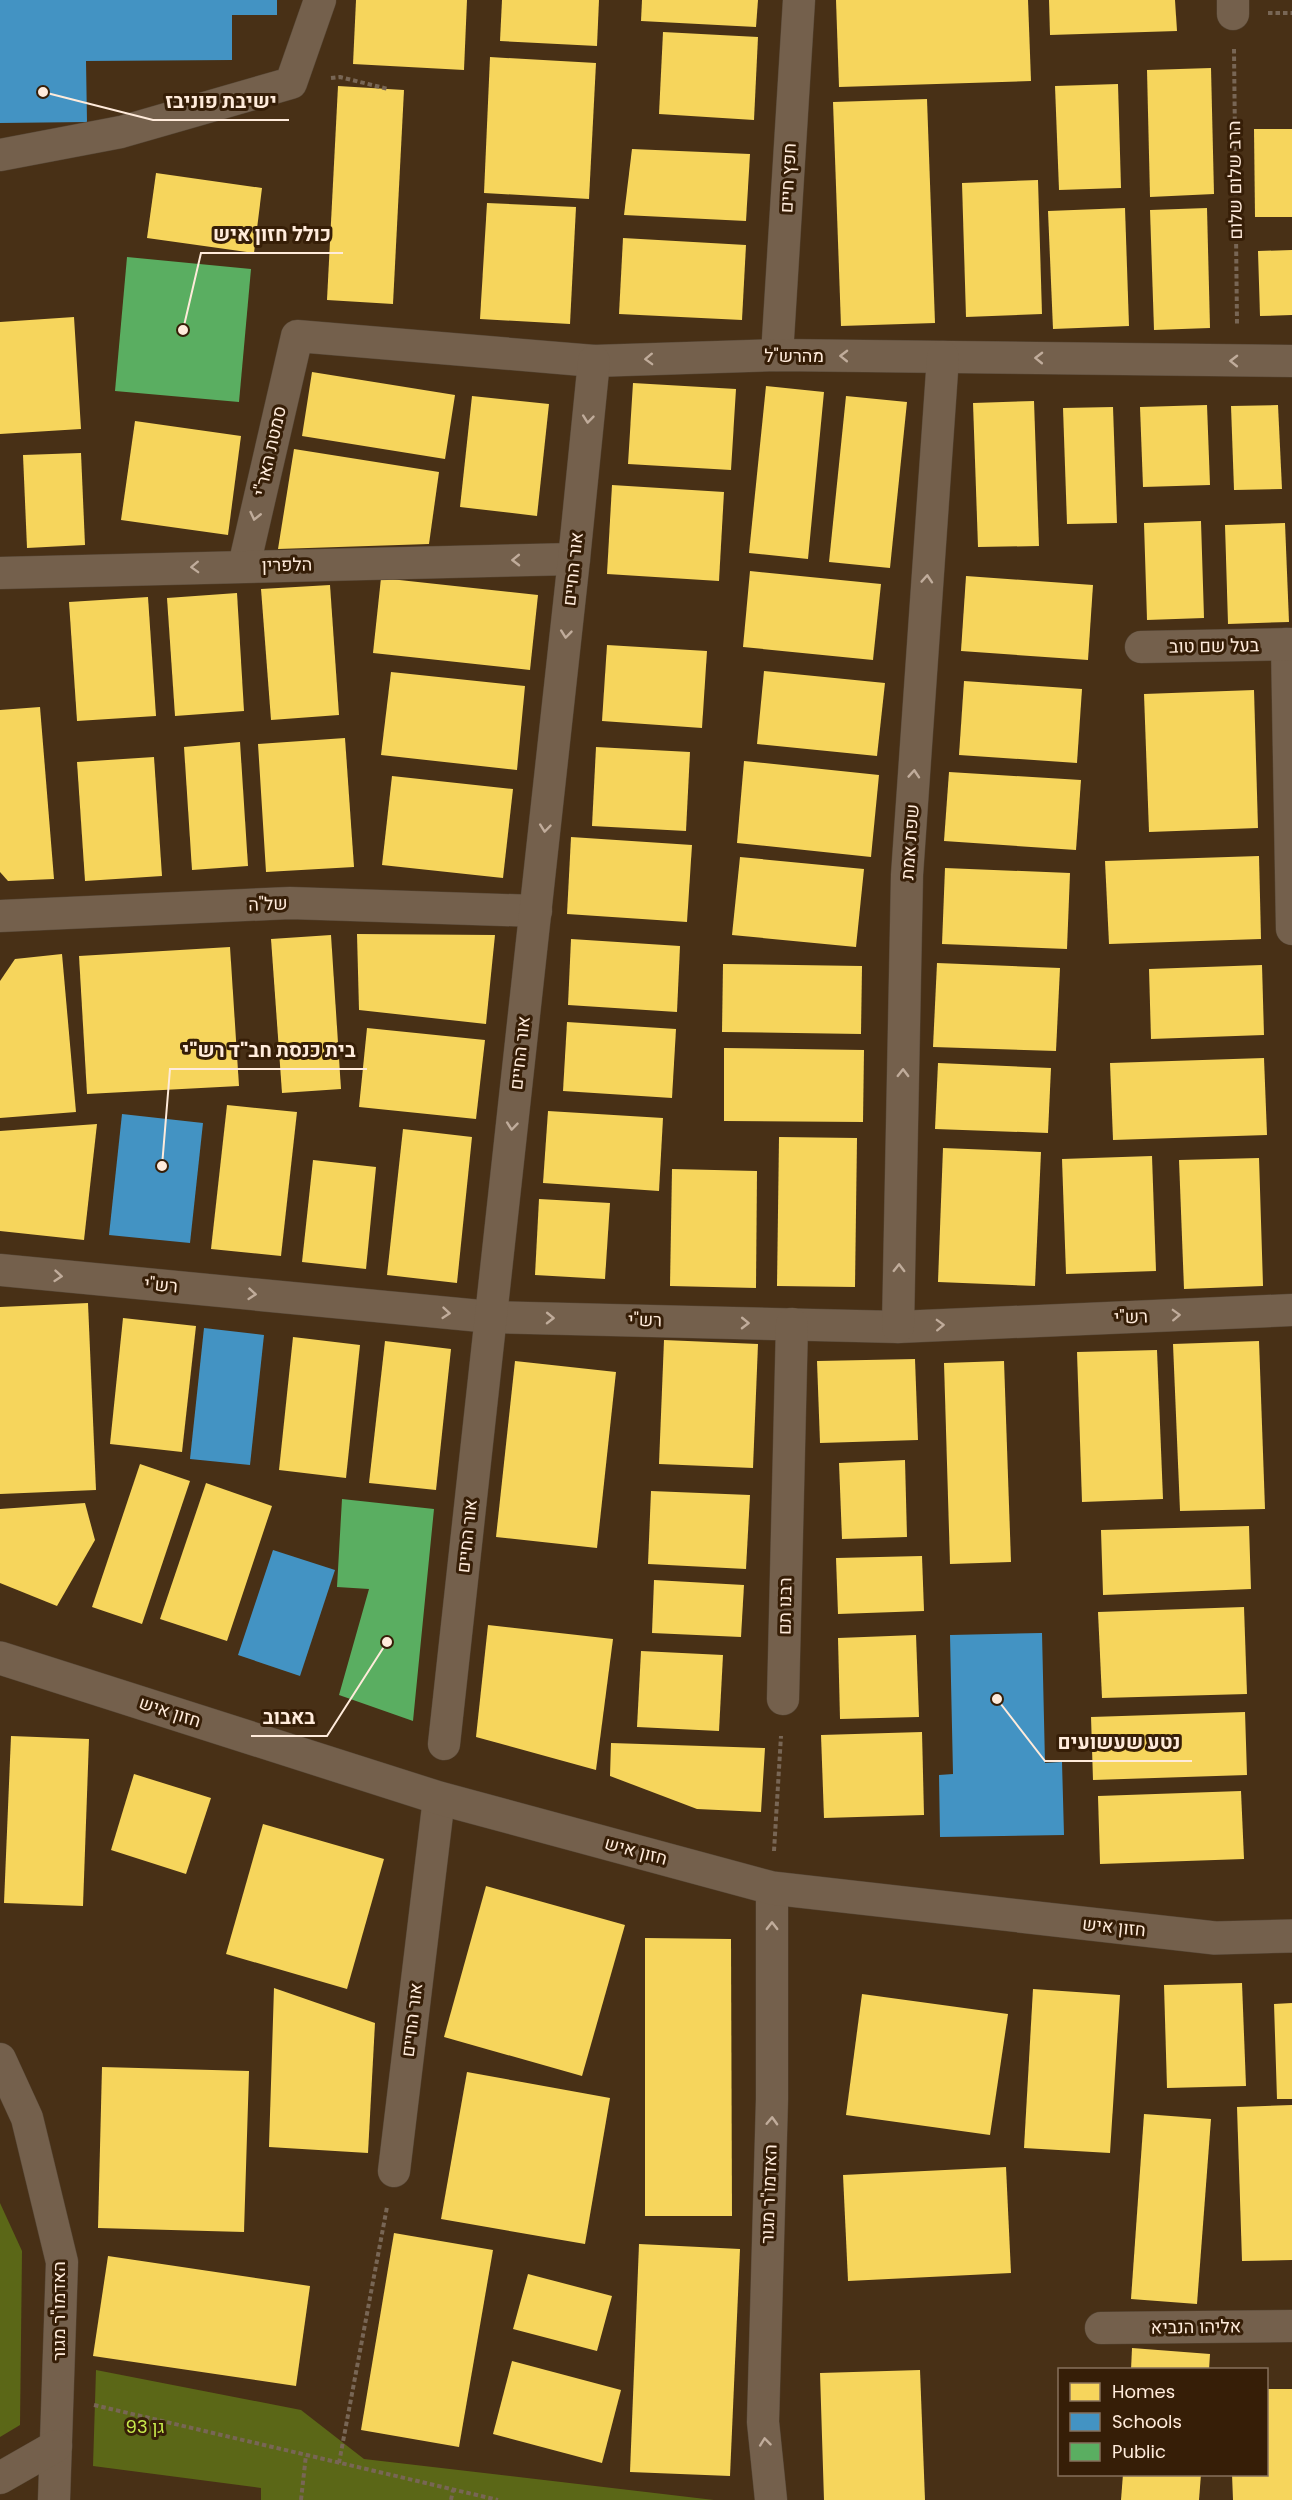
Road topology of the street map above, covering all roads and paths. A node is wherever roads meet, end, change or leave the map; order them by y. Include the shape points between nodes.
1 (320, 0) edge
2 (799, 0) edge
3 (1233, 7) edge
4 (291, 83) junction
5 (388, 89) dead end
6 (0, 155) edge
7 (297, 336) joint
8 (777, 356) junction
9 (942, 357) junction
10 (594, 361) junction
11 (1238, 361) junction
12 (1292, 361) edge
13 (574, 559) junction
14 (244, 566) junction
15 (0, 573) edge
16 (1290, 644) edge
17 (1141, 647) dead end
18 (536, 911) junction
19 (0, 916) edge
20 (1292, 930) edge
21 (0, 1270) edge
22 (1292, 1310) edge
23 (491, 1317) junction
24 (792, 1324) junction
25 (898, 1327) junction
26 (0, 1658) edge
27 (783, 1699) joint
28 (444, 1744) dead end
29 (439, 1798) junction
30 (772, 1888) junction
31 (1292, 1936) edge
32 (0, 2059) edge
33 (394, 2170) joint
34 (1292, 2326) edge
35 (1101, 2328) dead end
36 (58, 2397) junction
37 (56, 2446) junction
38 (306, 2455) junction
39 (339, 2463) junction
40 (0, 2478) edge
41 (453, 2490) junction
42 (54, 2500) edge
43 (301, 2500) edge
44 (451, 2500) edge
45 (498, 2500) edge
46 (771, 2500) edge

1 - 4 street
2 - 8 street, חפץ חיים
3 - 11 path, הרב שלום שלום
4 - 5 path via 340,77
4 - 6 street via 121,132
7 - 10 street, מהרש"ל
7 -> 14 street, סמטת האר"י
9 -> 8 street, מהרש"ל
8 -> 10 street, מהרש"ל
11 -> 9 street, מהרש"ל
25 -> 9 street, שפת אמת via 907,875
10 -> 13 street, אור החיים
11 - 12 street, מהרש"ל
13 -> 14 street, הלפרין
13 -> 18 street, אור החיים
14 -> 15 street, הלפרין
16 - 17 street, בעל שם טוב
16 - 20 street, בעל שם טוב
18 - 19 street, של"ה via 290,903
18 -> 23 street, אור החיים
21 -> 23 street, רש"י
25 -> 22 street, רש"י
23 -> 24 street, רש"י
23 - 28 street, אור החיים
24 - 25 street, רש"י
24 - 27 street, רבנו תם
26 - 29 street, חזון איש
27 - 30 path
29 - 30 street, חזון איש
29 - 33 street, אור החיים
30 - 31 street, חזון איש via 1215,1938
46 -> 30 street, האדמו"ר מגור via 763,2422 772,2099
32 - 36 street, האדמו"ר מגור via 27,2118 62,2262
33 - 39 path
34 - 35 street, אליהו הנביא
36 - 37 street, האדמו"ר מגור
36 - 38 path
37 - 40 street
37 - 42 street, האדמו"ר מגור
38 - 39 path
38 - 43 path
39 - 41 path
41 - 44 path
41 - 45 path

